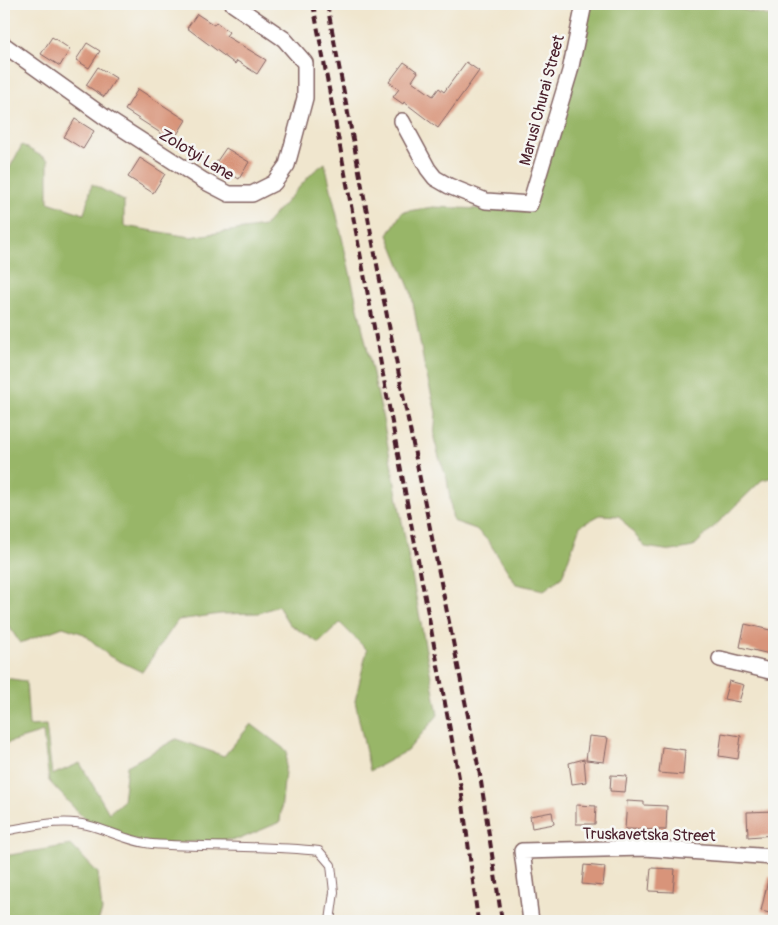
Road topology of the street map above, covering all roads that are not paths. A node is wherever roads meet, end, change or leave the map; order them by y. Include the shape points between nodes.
1 (233, 4) edge
2 (584, 4) edge
3 (4, 45) edge
4 (402, 121) dead end
5 (720, 659) dead end
6 (774, 672) edge
7 (4, 831) edge
8 (774, 857) edge
9 (330, 921) edge
10 (531, 921) edge

1 - 3 street, Zolotyi Lane via 284,39 305,63 305,98 287,165 274,183 252,194 229,194 204,181 106,118
2 - 4 street, Marusi Churai Street via 570,71 530,204 486,201 435,178
5 - 6 street
7 - 9 lane via 61,822 85,824 149,844 319,851 330,865 334,892
8 - 10 street, Truskavetska Street via 644,848 522,851

